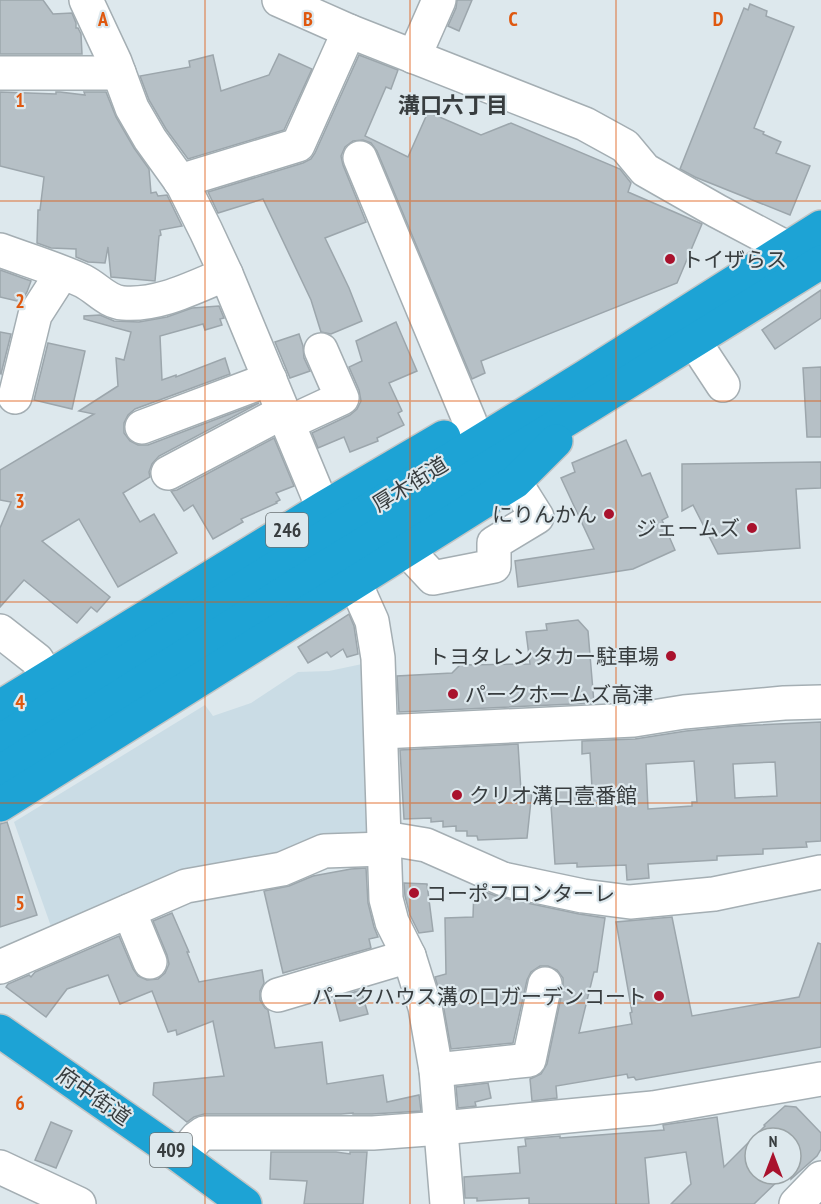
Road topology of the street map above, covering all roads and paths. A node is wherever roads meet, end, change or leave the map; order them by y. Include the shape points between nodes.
1 (86, 0) edge
2 (279, 0) edge
3 (439, 0) edge
4 (349, 31) junction
5 (414, 57) junction
6 (119, 73) junction
7 (0, 74) edge
8 (360, 158) dead end
9 (180, 181) junction
10 (821, 227) edge
11 (787, 248) junction
12 (0, 250) edge
13 (821, 262) edge
14 (62, 273) junction
15 (226, 274) junction
16 (694, 340) junction
17 (321, 350) dead end
18 (270, 379) junction
19 (723, 385) dead end
20 (588, 391) junction
21 (15, 397) dead end
22 (286, 417) junction
23 (470, 422) junction
24 (142, 427) dead end
25 (168, 472) dead end
26 (516, 482) junction
27 (323, 508) junction
28 (407, 550) junction
29 (312, 560) junction
30 (356, 583) junction
31 (0, 631) edge
32 (47, 678) junction
33 (821, 702) edge
34 (0, 707) edge
35 (381, 732) junction
36 (0, 741) edge
37 (0, 772) edge
38 (0, 805) edge
39 (384, 844) junction
40 (821, 872) edge
41 (129, 911) junction
42 (409, 956) junction
43 (150, 962) dead end
44 (0, 967) edge
45 (545, 984) dead end
46 (277, 994) dead end
47 (0, 1031) edge
48 (436, 1070) junction
49 (821, 1080) edge
50 (441, 1128) junction
51 (181, 1157) junction
52 (0, 1167) edge
53 (821, 1178) edge
54 (79, 1204) edge
55 (244, 1204) edge
56 (447, 1204) edge
57 (796, 1204) edge

1 - 6 street
2 - 4 street
3 - 5 street
4 - 5 street
4 - 9 street via 298,145
5 - 11 street via 585,124 625,146 645,170
6 - 7 street
6 - 9 street via 136,116
8 - 23 street
9 - 15 street
10 - 11 highway, 厚木街道 / 246
11 - 20 highway, 厚木街道 / 246
12 - 14 street
13 - 16 highway, 厚木街道 / 246
14 - 15 street via 120,303 138,304 164,299
14 - 21 street via 35,315
15 - 18 street
16 - 19 street
16 - 20 highway, 厚木街道 / 246
17 - 22 street via 342,398
18 - 22 street
18 - 24 street
20 - 23 highway, 246 via 484,413
20 - 26 highway, 246
20 - 29 highway, 厚木街道 / 246
22 - 25 street
22 - 27 street
23 - 27 highway, 246
26 - 28 highway, 246
26 - 28 street via 537,517 494,543 494,566 433,578
27 - 32 highway, 246
28 - 30 highway, 246
29 - 36 highway, 厚木街道 / 246
29 - 37 highway, 厚木街道 / 246
30 - 35 street via 372,621
30 - 38 highway, 246
31 - 32 street via 37,660
32 - 34 highway, 246
33 - 35 street via 684,712 634,720
35 - 39 street
39 - 40 street via 426,844 503,879 630,902 714,894
39 - 41 street via 324,851 282,869 186,886
39 - 42 street via 386,899 392,922
41 - 43 street
41 - 44 street
42 - 46 street
42 - 48 street via 425,1007
45 - 48 street via 529,1060
47 - 51 highway, 府中街道 / 409
48 - 50 street
49 - 50 street via 653,1108
50 - 51 street via 373,1133 204,1133
50 - 56 street
51 - 55 highway, 府中街道 / 409
52 - 54 street
53 - 57 street

